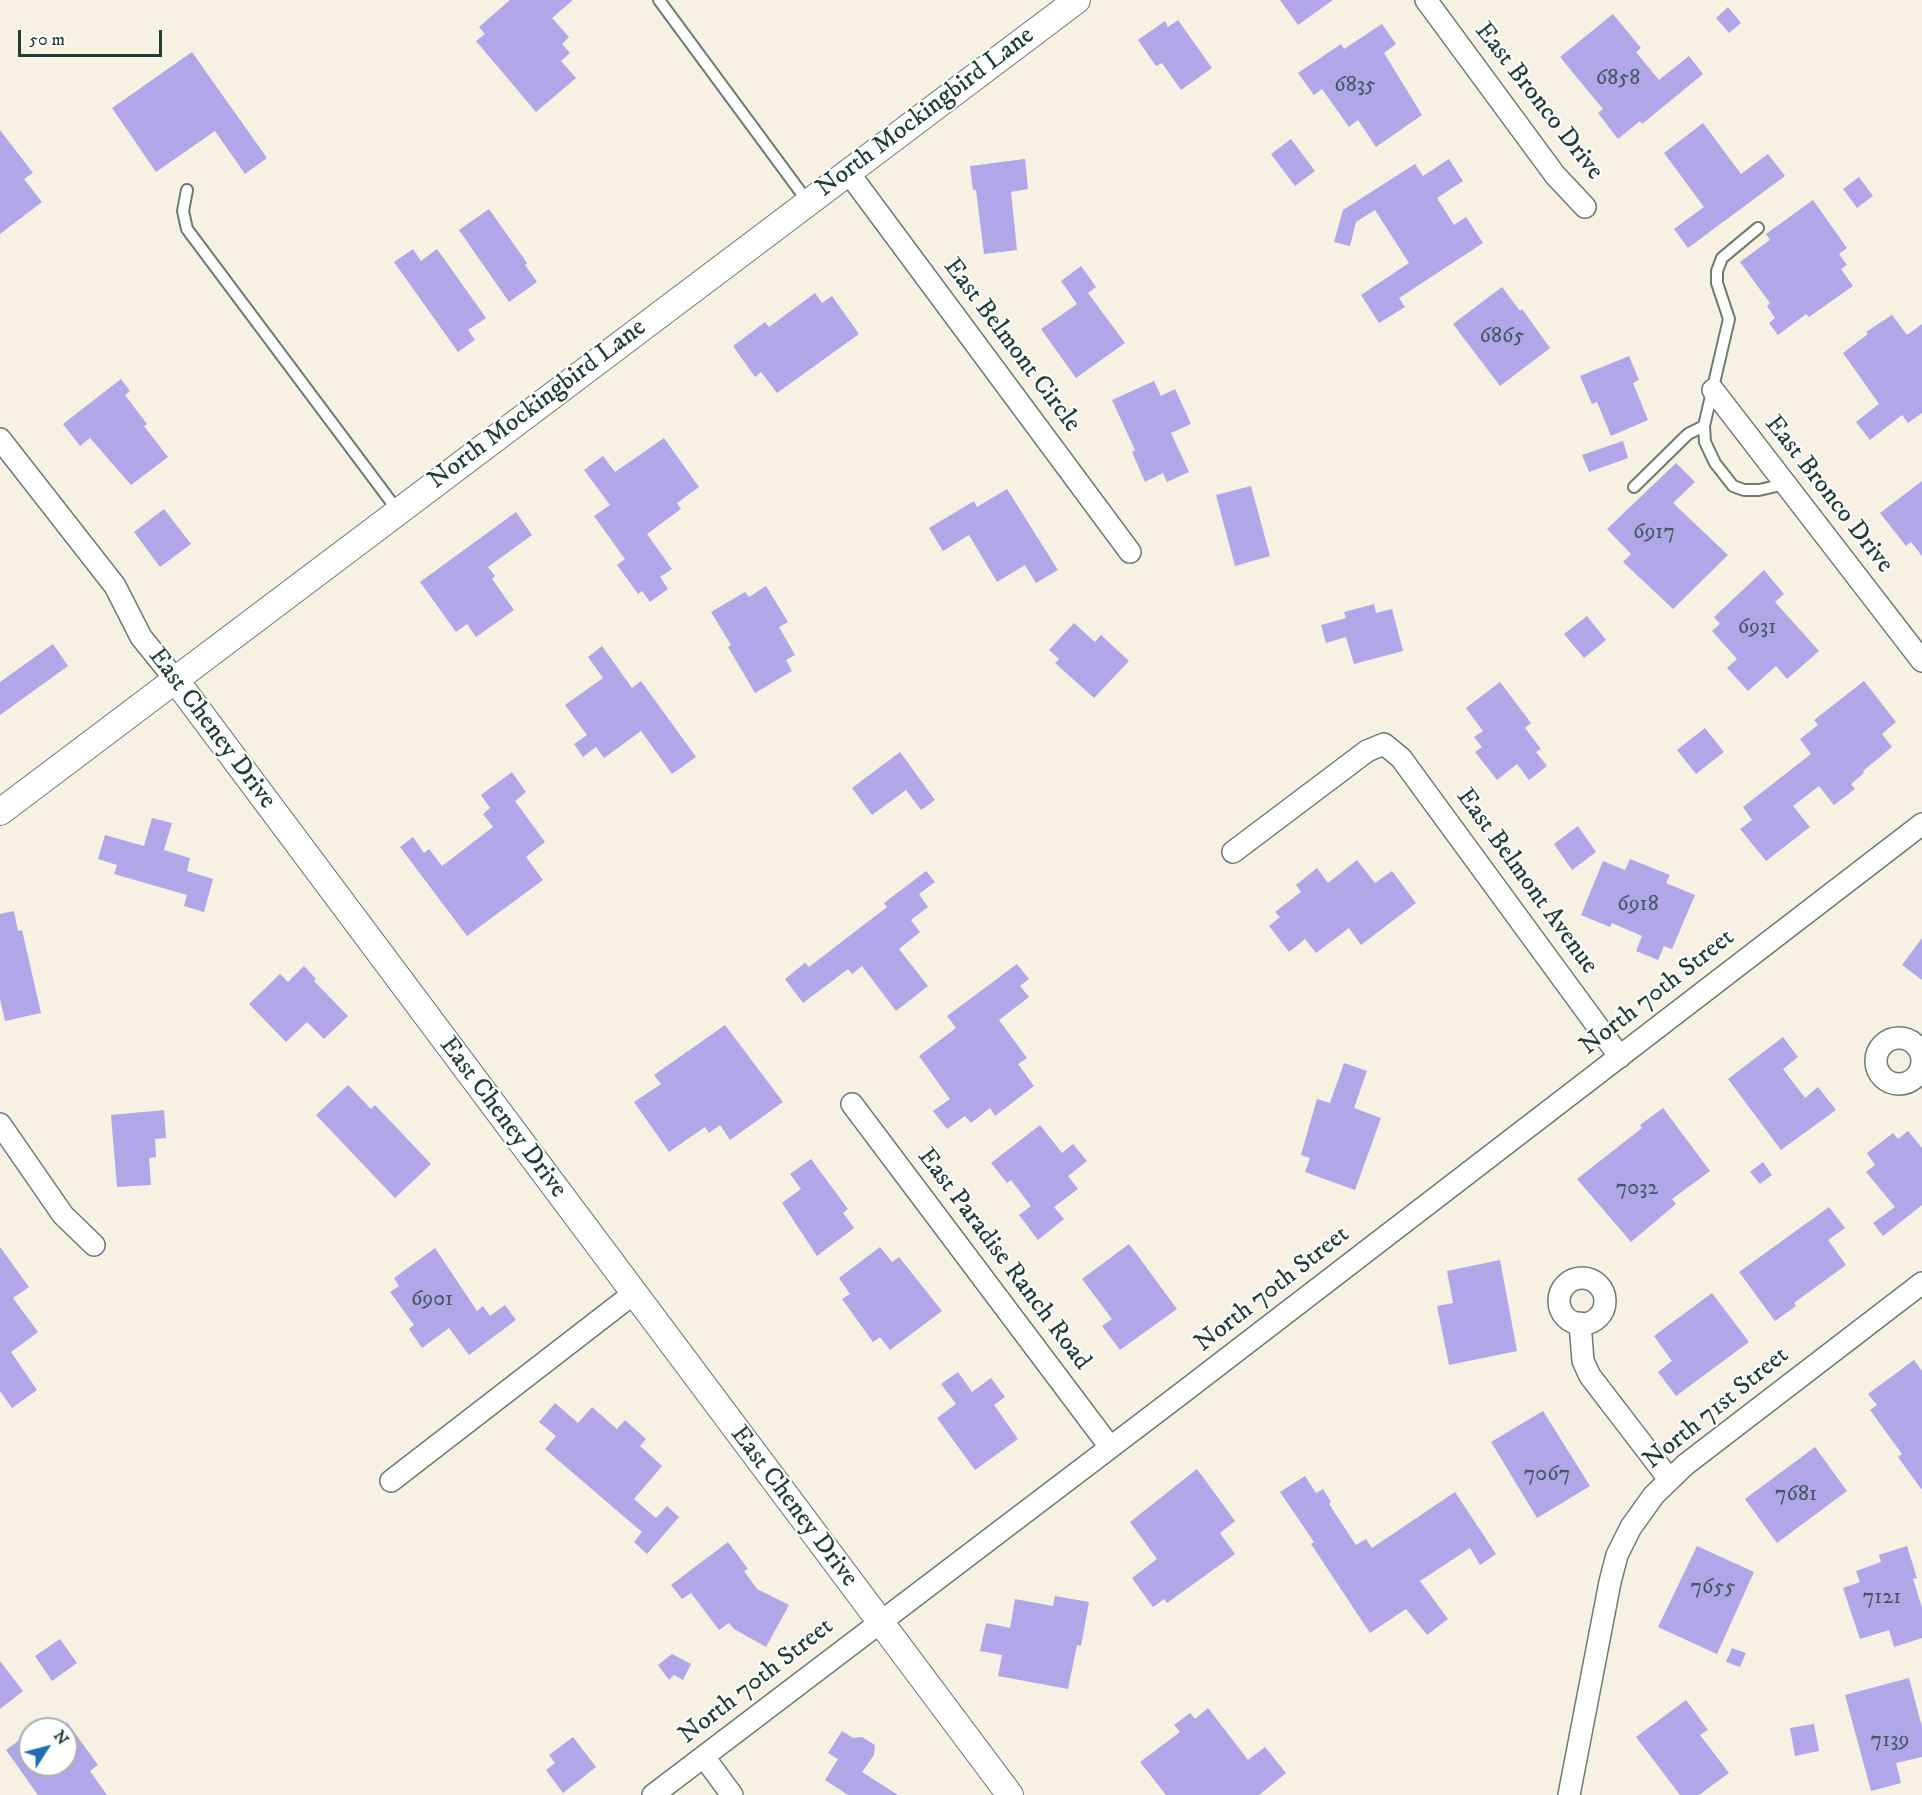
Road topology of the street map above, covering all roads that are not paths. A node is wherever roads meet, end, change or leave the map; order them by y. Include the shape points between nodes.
1 (659, 0) edge
2 (1426, 0) edge
3 (1071, 2) edge
4 (848, 172) junction
5 (187, 190) dead end
6 (808, 202) junction
7 (1585, 207) dead end
8 (1758, 228) dead end
9 (1713, 390) junction
10 (1704, 426) junction
11 (0, 439) edge
12 (1785, 484) junction
13 (1634, 487) dead end
14 (398, 511) junction
15 (1130, 552) dead end
16 (1922, 661) edge
17 (174, 678) junction
18 (0, 812) edge
19 (1922, 824) edge
20 (1233, 852) dead end
21 (1620, 1057) junction
22 (852, 1104) dead end
23 (0, 1124) edge
24 (94, 1245) dead end
25 (1922, 1283) edge
26 (633, 1294) junction
27 (1580, 1323) dead end
28 (1110, 1447) junction
29 (1669, 1479) junction
30 (391, 1481) dead end
31 (880, 1622) junction
32 (704, 1757) junction
33 (653, 1795) edge
34 (732, 1795) edge
35 (1010, 1795) edge
36 (1569, 1795) edge

1 - 6 lane
2 - 7 street, East Bronco Drive via 1555,175
3 - 4 street, North Mockingbird Lane
4 - 6 street, North Mockingbird Lane
4 - 15 street, East Belmont Circle
5 - 14 lane via 183,211 187,229
6 - 14 street, North Mockingbird Lane
8 - 9 lane via 1722,258 1717,271 1729,319
9 - 10 lane
9 - 12 street, East Bronco Drive
10 - 12 lane via 1705,442 1715,463 1734,486 1759,490
10 - 13 lane via 1688,434
11 - 17 street, East Cheney Drive via 115,586 141,637
12 - 16 street, East Bronco Drive
14 - 17 street, North Mockingbird Lane
17 - 18 street, North Mockingbird Lane
17 - 26 street, East Cheney Drive
19 - 21 street, North 70th Street
20 - 21 street, East Belmont Avenue via 1367,751 1384,744 1401,758
21 - 28 street, North 70th Street
22 - 28 street, East Paradise Ranch Road
23 - 24 street via 63,1215
25 - 29 street, North 71st Street
26 - 30 street
26 - 31 street, East Cheney Drive
27 - 29 street via 1583,1362 1590,1376
28 - 31 street, North 70th Street
29 - 36 street, North 71st Street via 1631,1527 1617,1555
31 - 32 street, North 70th Street
31 - 35 street, East Cheney Drive
32 - 33 street, North 70th Street
32 - 34 street

